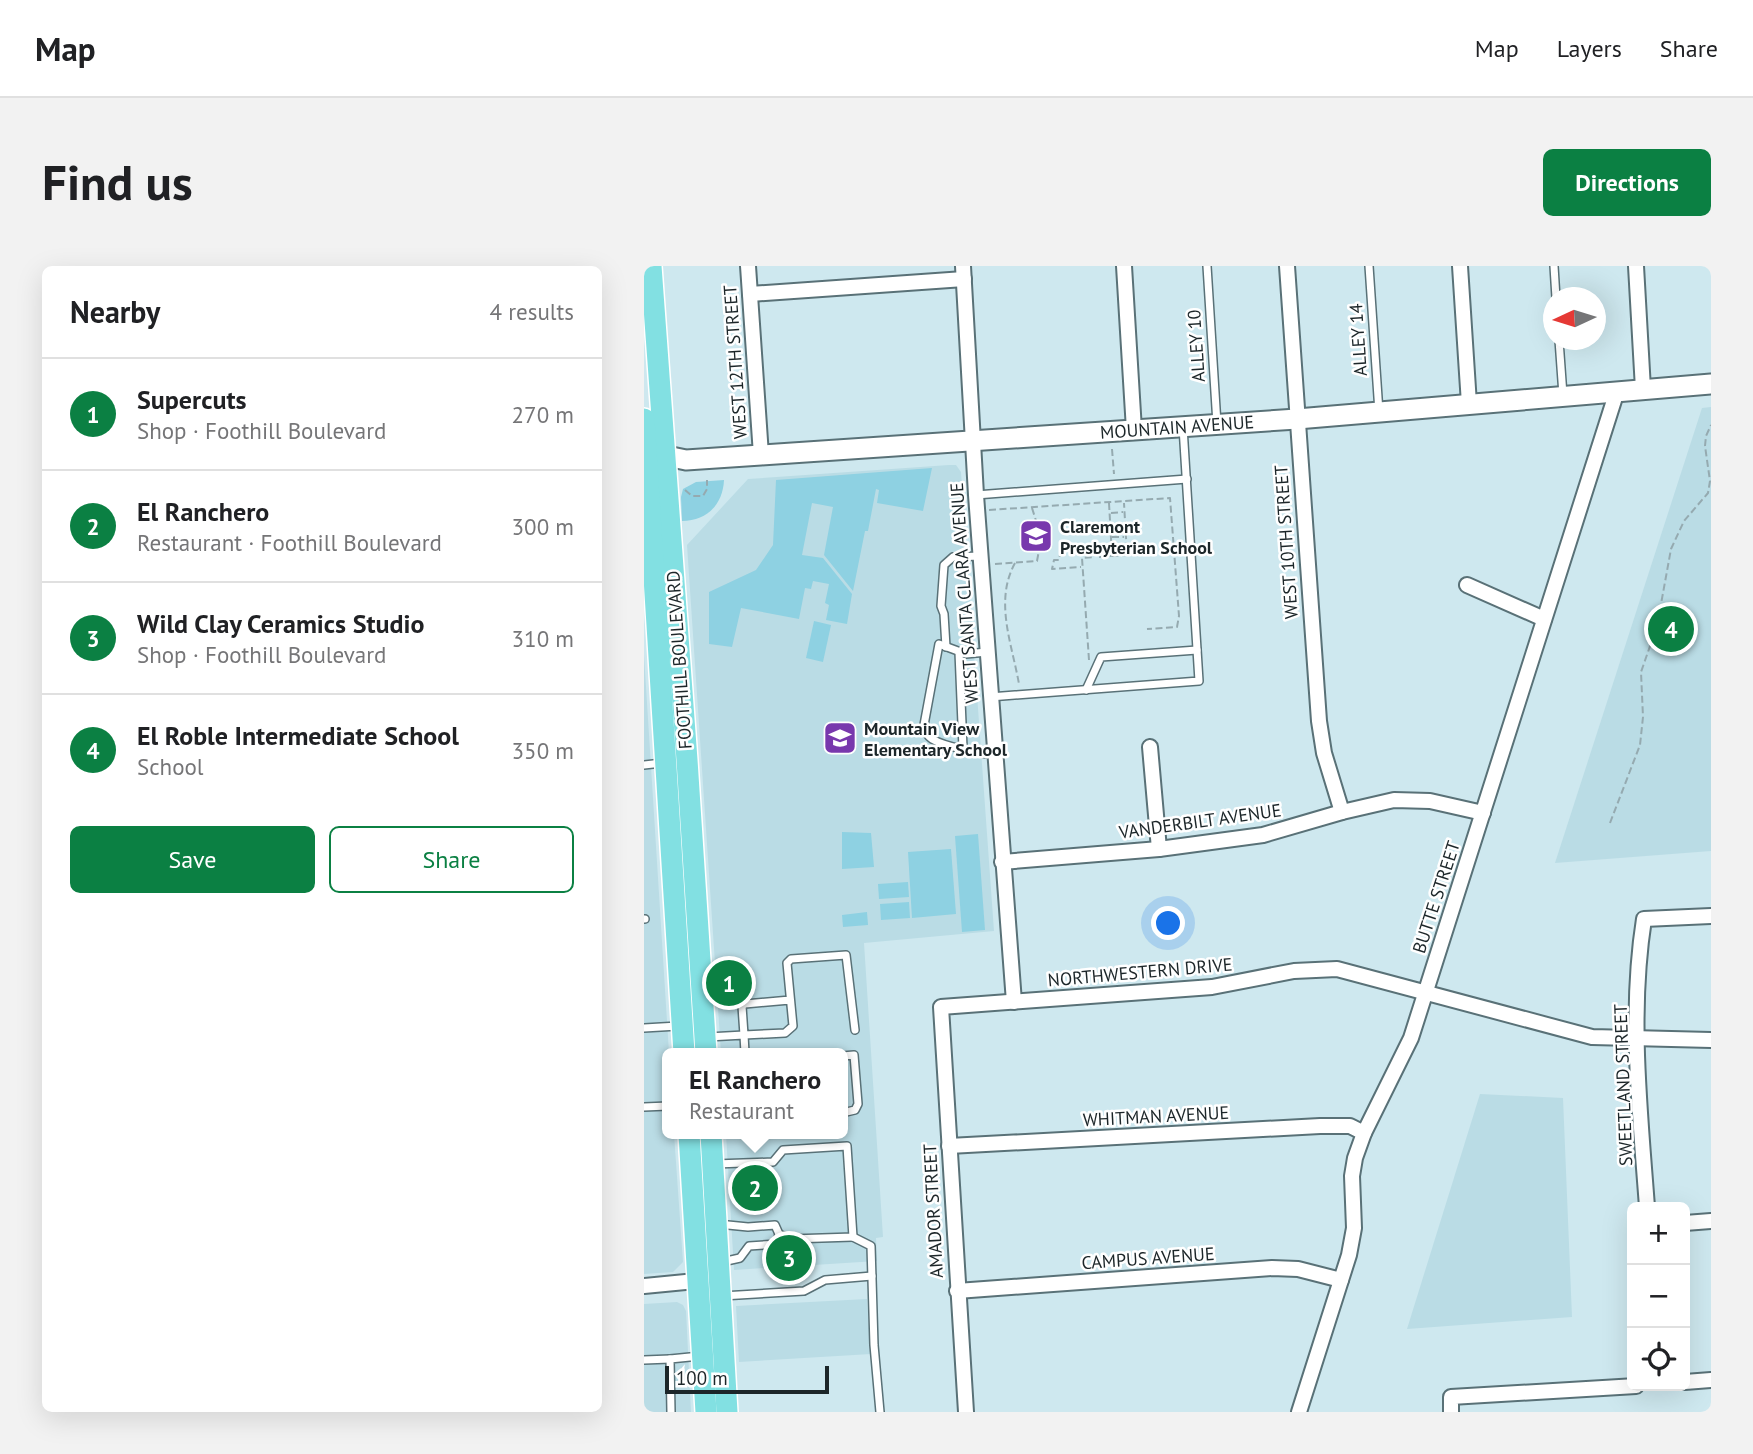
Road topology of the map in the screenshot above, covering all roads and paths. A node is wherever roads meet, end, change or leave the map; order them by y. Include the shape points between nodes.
1 (651, 266) edge
2 (748, 266) edge
3 (1124, 266) edge
4 (1207, 266) edge
5 (1287, 266) edge
6 (1369, 266) edge
7 (1460, 266) edge
8 (1554, 266) edge
9 (1636, 266) edge
10 (963, 272) edge
11 (1555, 287) edge
12 (750, 294) junction
13 (1560, 350) edge
14 (1711, 384) edge
15 (1643, 389) junction
16 (1617, 391) junction
17 (1563, 396) junction
18 (1469, 404) junction
19 (1379, 412) junction
20 (644, 419) edge
21 (1297, 419) junction
22 (1217, 424) junction
23 (1711, 425) edge
24 (1183, 427) junction
25 (1134, 430) junction
26 (973, 441) junction
27 (651, 453) edge
28 (761, 455) junction
29 (1186, 479) junction
30 (707, 480) dead end
31 (1710, 481) edge
32 (682, 489) dead end
33 (1711, 490) edge
34 (976, 495) junction
35 (1124, 502) junction
36 (1109, 503) junction
37 (1032, 508) junction
38 (986, 510) dead end
39 (1124, 512) junction
40 (1110, 513) junction
41 (1038, 527) dead end
42 (1104, 532) dead end
43 (1111, 532) junction
44 (1111, 537) junction
45 (1126, 537) junction
46 (1040, 545) dead end
47 (1060, 550) dead end
48 (1174, 552) junction
49 (1127, 555) junction
50 (1112, 556) junction
51 (1094, 557) dead end
52 (1099, 557) dead end
53 (985, 560) junction
54 (1015, 563) junction
55 (648, 566) edge
56 (1082, 567) junction
57 (1467, 585) dead end
58 (1544, 619) junction
59 (1147, 629) dead end
60 (946, 647) junction
61 (1197, 650) junction
62 (959, 652) junction
63 (987, 652) junction
64 (1089, 664) dead end
65 (1086, 690) junction
66 (1020, 695) junction
67 (990, 697) junction
68 (1150, 747) dead end
69 (962, 748) junction
70 (995, 755) junction
71 (687, 760) junction
72 (666, 762) junction
73 (644, 765) edge
74 (1342, 811) junction
75 (1483, 813) junction
76 (1610, 823) dead end
77 (1159, 849) junction
78 (1002, 862) junction
79 (1711, 916) edge
80 (1426, 992) junction
81 (790, 1000) junction
82 (1014, 1002) junction
83 (942, 1007) joint
84 (644, 1028) edge
85 (855, 1030) dead end
86 (744, 1035) junction
87 (683, 1039) edge
88 (1637, 1039) junction
89 (1711, 1040) edge
90 (705, 1046) edge
91 (745, 1048) edge
92 (848, 1056) edge
93 (662, 1106) edge
94 (644, 1107) edge
95 (848, 1112) edge
96 (1364, 1133) junction
97 (689, 1139) edge
98 (711, 1139) edge
99 (949, 1146) junction
100 (713, 1164) junction
101 (1647, 1202) edge
102 (1711, 1221) edge
103 (1690, 1223) edge
104 (717, 1224) junction
105 (779, 1234) junction
106 (853, 1237) junction
107 (698, 1272) junction
108 (872, 1276) junction
109 (721, 1280) junction
110 (1341, 1280) junction
111 (644, 1286) edge
112 (957, 1291) junction
113 (703, 1356) junction
114 (670, 1359) junction
115 (644, 1360) edge
116 (1711, 1380) edge
117 (1690, 1382) edge
118 (1627, 1386) edge
119 (671, 1412) edge
120 (706, 1412) edge
121 (727, 1412) edge
122 (880, 1412) edge
123 (966, 1412) edge
124 (1299, 1412) edge
125 (1451, 1412) edge

1 - 27 main road, FOOTHILL BOULEVARD
2 - 12 street, WEST 12TH STREET
3 - 25 street
4 - 22 lane, ALLEY 10
5 - 21 street, WEST 10TH STREET
6 - 19 lane, ALLEY 14
7 - 18 street
8 - 11 lane
9 - 15 street
10 - 12 street
10 - 26 street, WEST SANTA CLARA AVENUE
12 - 28 street, WEST 12TH STREET
13 - 17 lane
14 - 15 main road, MOUNTAIN AVENUE
15 - 16 main road, MOUNTAIN AVENUE
16 - 17 main road, MOUNTAIN AVENUE
16 - 58 street, BUTTE STREET
17 - 18 main road, MOUNTAIN AVENUE
18 - 19 main road, MOUNTAIN AVENUE
19 - 21 main road, MOUNTAIN AVENUE
20 - 27 main road, FOOTHILL BOULEVARD
21 - 22 main road, MOUNTAIN AVENUE
21 - 74 street, WEST 10TH STREET via 1319,721
22 - 24 main road, MOUNTAIN AVENUE
23 - 31 path via 1705,446
24 - 25 main road, MOUNTAIN AVENUE
24 - 29 lane
25 - 26 main road, MOUNTAIN AVENUE
26 - 28 main road, MOUNTAIN AVENUE
26 - 34 street, WEST SANTA CLARA AVENUE
27 - 28 main road, MOUNTAIN AVENUE via 685,460
27 - 55 main road, FOOTHILL BOULEVARD
27 - 71 main road, FOOTHILL BOULEVARD
29 - 34 lane
29 - 61 lane
30 - 32 path via 703,496 688,495 690,492
31 - 33 path
31 - 76 path via 1708,492 1684,521 1671,549 1657,626 1640,672 1640,745
34 - 53 street, WEST SANTA CLARA AVENUE
35 - 36 path
35 - 39 path
35 - 48 path via 1170,498
36 - 37 path
36 - 40 path
37 - 38 path
37 - 41 path
39 - 40 path
39 - 45 path
40 - 43 path
42 - 43 path
43 - 44 path
44 - 45 path
44 - 50 path
45 - 49 path
46 - 54 path via 1037,561
47 - 56 path via 1052,569
48 - 49 path
48 - 59 path via 1177,627
49 - 50 path
50 - 52 path
51 - 56 path via 1082,558
53 - 54 path
53 - 60 lane via 953,557 944,565 941,606
53 - 63 street, WEST SANTA CLARA AVENUE
54 - 66 path via 1004,593
55 - 72 main road, FOOTHILL BOULEVARD via 654,686
56 - 64 path
57 - 58 street
58 - 75 street, BUTTE STREET
60 - 62 lane
60 - 69 lane via 939,645 924,724 931,739
61 - 65 lane via 1101,657
61 - 65 lane via 1199,681
62 - 63 lane
62 - 69 lane
63 - 67 street, WEST SANTA CLARA AVENUE
65 - 66 lane
66 - 67 lane
67 - 70 street, WEST SANTA CLARA AVENUE
68 - 77 street
69 - 70 lane
70 - 78 street, WEST SANTA CLARA AVENUE
71 - 72 lane
71 - 90 main road, FOOTHILL BOULEVARD
72 - 73 lane
72 - 87 main road, FOOTHILL BOULEVARD
74 - 75 street, VANDERBILT AVENUE via 1394,800
74 - 77 street, VANDERBILT AVENUE via 1263,835
75 - 80 street, BUTTE STREET
77 - 78 street, VANDERBILT AVENUE
78 - 82 street, WEST SANTA CLARA AVENUE
79 - 88 street, SWEETLAND STREET via 1644,919
80 - 82 street, NORTHWESTERN DRIVE via 1347,971 1315,969 1212,987
80 - 88 street, NORTHWESTERN DRIVE via 1592,1037
80 - 96 street, BUTTE STREET via 1402,1060
81 - 85 lane via 791,959 846,955
81 - 86 lane via 742,1006
81 - 86 lane via 791,1030
82 - 83 street, NORTHWESTERN DRIVE
83 - 99 street, AMADOR STREET
84 - 87 lane
86 - 90 lane
86 - 91 lane
87 - 90 lane
88 - 89 street, NORTHWESTERN DRIVE
88 - 101 street, SWEETLAND STREET
92 - 95 lane via 854,1055 858,1104
93 - 94 lane
96 - 99 street, WHITMAN AVENUE via 1350,1126 1320,1126
96 - 110 street, BUTTE STREET via 1354,1167 1354,1228
97 - 107 main road
98 - 100 main road
99 - 112 street, AMADOR STREET
100 - 104 main road
100 - 106 lane via 773,1162 783,1150 848,1146
102 - 103 street
104 - 105 lane via 775,1225
104 - 109 main road
105 - 106 lane via 791,1239
105 - 109 lane via 777,1244 748,1246
106 - 108 lane via 872,1246
107 - 109 street
107 - 111 street
107 - 113 main road
108 - 109 lane via 825,1280 804,1291
108 - 122 lane
109 - 121 main road
110 - 112 street, CAMPUS AVENUE via 1272,1268
110 - 124 street, BUTTE STREET
112 - 123 street, AMADOR STREET
113 - 114 lane
113 - 120 main road
114 - 115 lane
114 - 119 lane
116 - 117 street
118 - 125 street via 1451,1396

